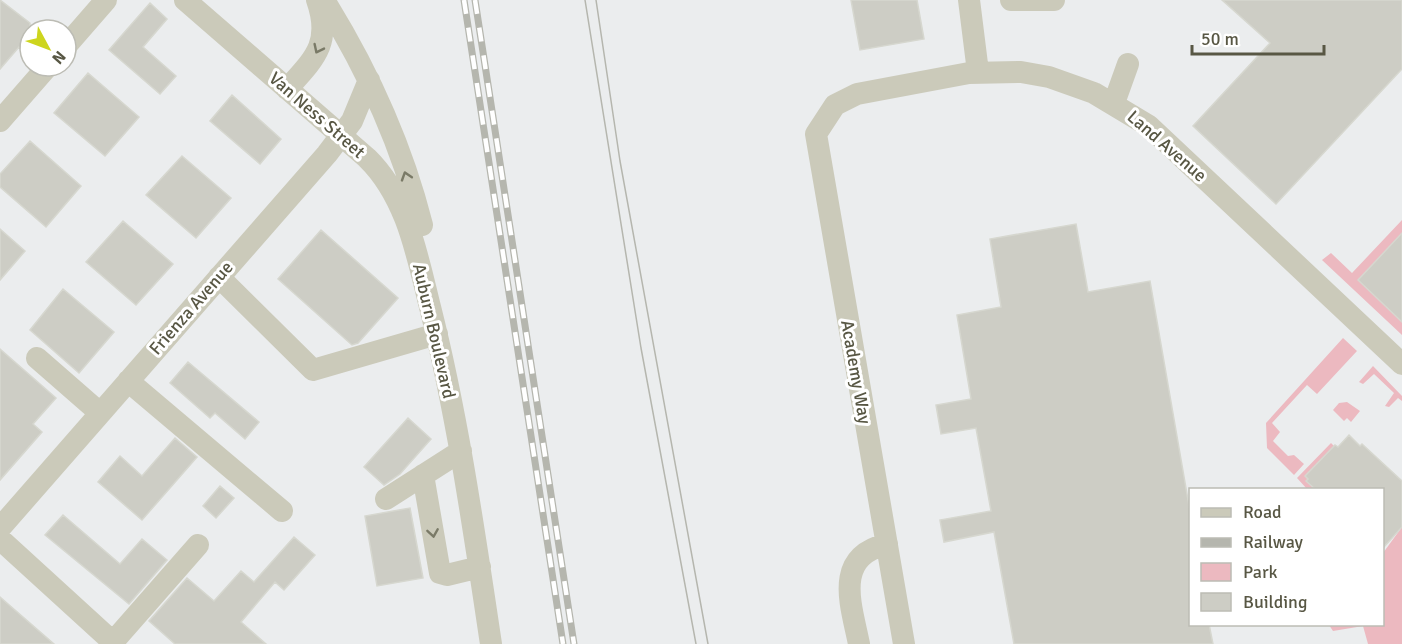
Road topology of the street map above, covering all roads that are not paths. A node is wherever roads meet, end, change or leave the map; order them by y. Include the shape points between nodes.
1 (106, 0) edge
2 (185, 0) edge
3 (317, 0) edge
4 (324, 0) edge
5 (969, 0) edge
6 (1011, 0) edge
7 (1054, 0) edge
8 (78, 32) edge
9 (1128, 64) dead end
10 (978, 72) junction
11 (38, 78) edge
12 (369, 80) junction
13 (287, 89) junction
14 (1114, 103) junction
15 (835, 105) joint
16 (0, 121) edge
17 (341, 136) junction
18 (416, 253) junction
19 (219, 277) junction
20 (437, 334) junction
21 (37, 358) dead end
22 (1402, 364) edge
23 (128, 381) junction
24 (100, 413) junction
25 (461, 451) junction
26 (423, 475) junction
27 (386, 499) dead end
28 (282, 511) dead end
29 (0, 528) edge
30 (0, 539) edge
31 (886, 544) junction
32 (198, 545) dead end
33 (480, 567) junction
34 (114, 643) edge
35 (491, 644) edge
36 (859, 644) edge
37 (904, 644) edge

1 - 8 street
2 - 13 street, Van Ness Street
3 -> 13 street via 324,27 318,53
4 - 12 street, Auburn Boulevard
5 - 10 street
6 - 7 street
9 - 14 street
10 - 14 street, Land Avenue via 1021,72 1048,77
10 - 15 street, Land Avenue via 857,94
11 - 16 street
12 - 17 street, Frienza Avenue via 360,107
18 -> 12 street, Auburn Boulevard via 422,224
13 - 17 street, Van Ness Street
14 - 22 street, Land Avenue via 1167,142
15 - 31 street, Academy Way via 816,134
17 - 18 street, Van Ness Street via 386,180 400,205
17 - 19 street, Frienza Avenue
18 - 20 street, Auburn Boulevard
19 - 20 street via 313,370
19 - 23 street, Frienza Avenue
20 - 25 street, Auburn Boulevard
21 - 24 street
23 - 24 street, Frienza Avenue
23 - 28 street
24 - 29 street, Frienza Avenue
25 - 26 street
25 - 33 street, Auburn Boulevard
26 - 27 street
26 -> 33 street via 440,573
30 - 34 street
31 - 36 street via 870,548 857,561 849,578
31 - 37 street, Academy Way
32 - 34 street
33 - 35 street, Auburn Boulevard

